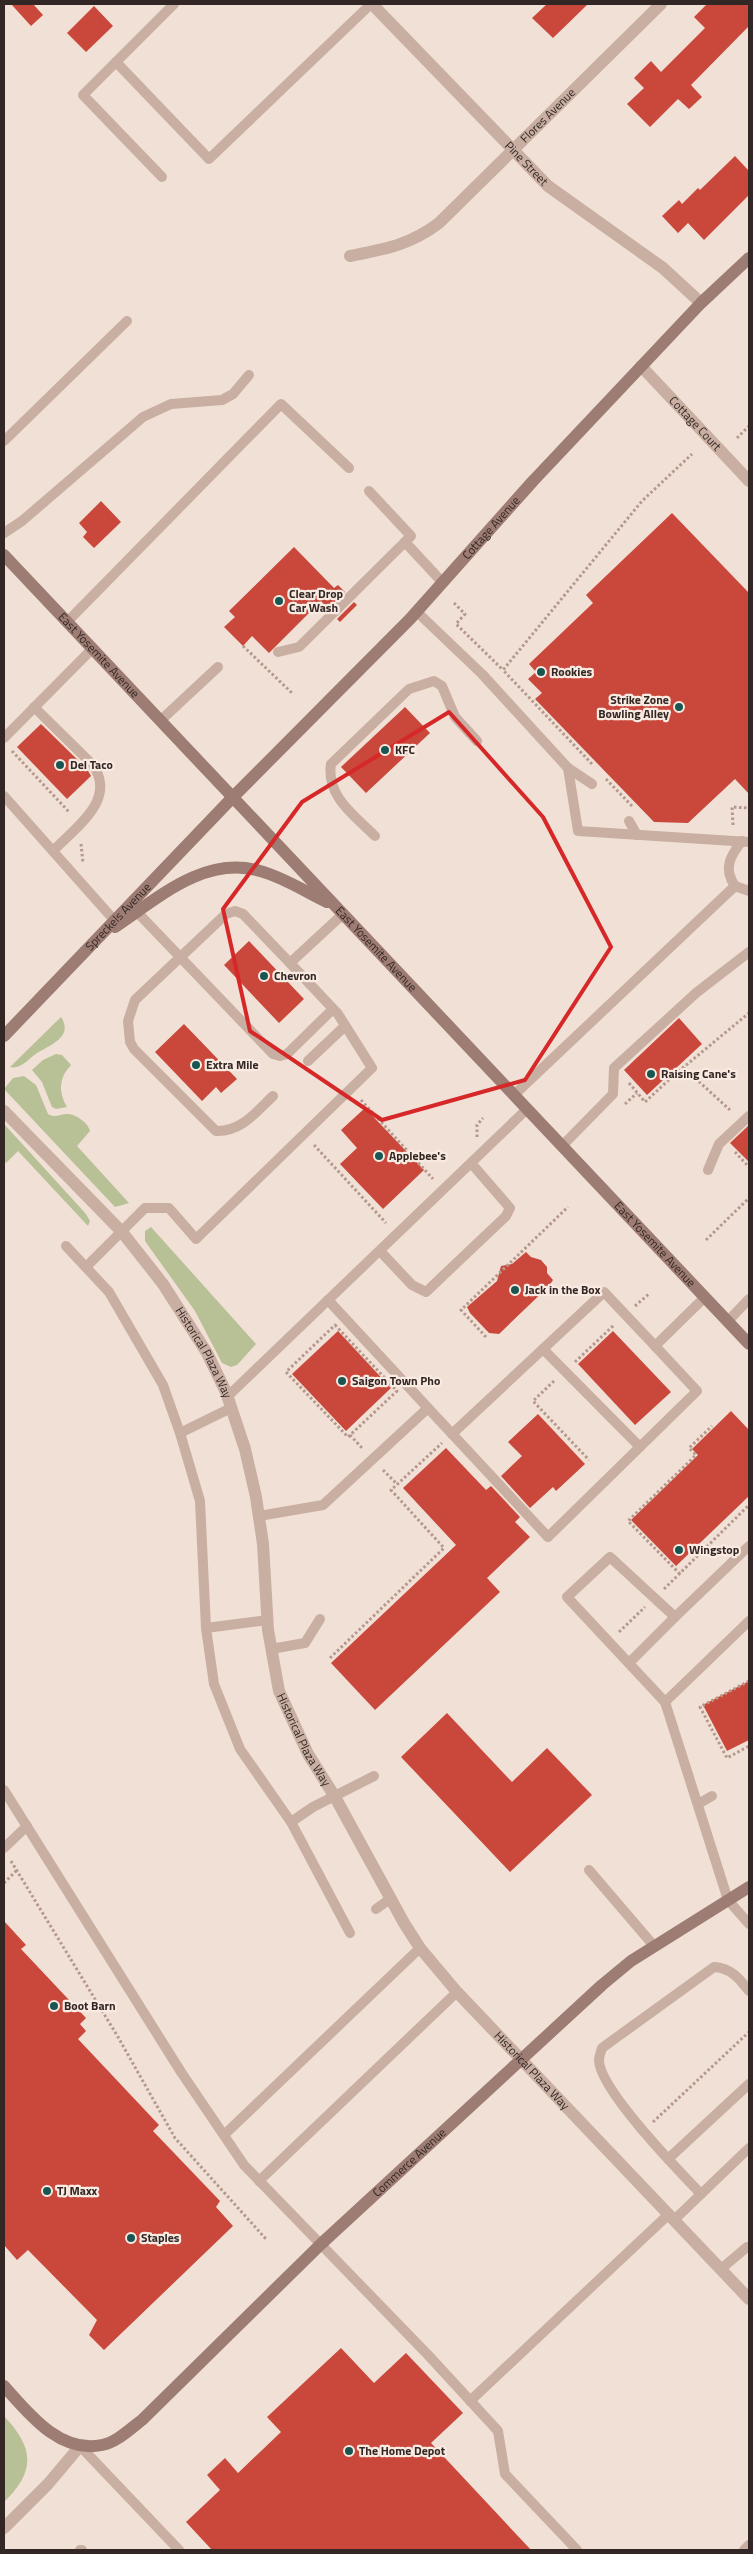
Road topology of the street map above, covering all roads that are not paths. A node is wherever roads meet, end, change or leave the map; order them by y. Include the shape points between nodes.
1 (174, 4) edge
2 (371, 4) edge
3 (660, 4) edge
4 (116, 62) junction
5 (512, 151) junction
6 (162, 177) dead end
7 (350, 256) dead end
8 (749, 258) edge
9 (701, 303) junction
10 (127, 321) dead end
11 (642, 366) junction
12 (249, 375) dead end
13 (4, 441) edge
14 (349, 468) dead end
15 (749, 481) edge
16 (370, 491) dead end
17 (4, 533) edge
18 (404, 542) junction
19 (4, 555) edge
20 (443, 583) junction
21 (417, 612) junction
22 (66, 622) junction
23 (92, 649) junction
24 (278, 652) dead end
25 (218, 667) dead end
26 (34, 707) junction
27 (160, 721) junction
28 (4, 738) edge
29 (477, 741) dead end
30 (568, 768) junction
31 (592, 784) dead end
32 (4, 796) edge
33 (233, 797) junction
34 (629, 821) dead end
35 (637, 835) junction
36 (374, 836) dead end
37 (746, 841) edge
38 (53, 851) junction
39 (735, 886) junction
40 (749, 892) edge
41 (339, 910) junction
42 (137, 912) junction
43 (114, 920) junction
44 (97, 940) junction
45 (749, 952) edge
46 (182, 957) junction
47 (290, 963) junction
48 (333, 1009) junction
49 (345, 1026) junction
50 (4, 1036) edge
51 (308, 1062) dead end
52 (514, 1095) junction
53 (273, 1096) dead end
54 (527, 1109) junction
55 (4, 1111) edge
56 (749, 1116) edge
57 (562, 1146) junction
58 (471, 1163) junction
59 (708, 1170) dead end
60 (122, 1232) junction
61 (66, 1246) dead end
62 (380, 1251) junction
63 (86, 1267) junction
64 (705, 1297) junction
65 (749, 1299) edge
66 (328, 1300) junction
67 (728, 1321) junction
68 (749, 1344) edge
69 (654, 1346) junction
70 (543, 1349) junction
71 (229, 1403) junction
72 (428, 1408) junction
73 (180, 1433) junction
74 (449, 1437) junction
75 (640, 1447) junction
76 (259, 1516) junction
77 (749, 1546) edge
78 (676, 1617) junction
79 (320, 1619) dead end
80 (268, 1620) junction
81 (749, 1621) edge
82 (206, 1628) junction
83 (271, 1649) junction
84 (629, 1663) junction
85 (665, 1702) junction
86 (374, 1776) dead end
87 (4, 1790) edge
88 (335, 1796) junction
89 (712, 1796) dead end
90 (698, 1804) junction
91 (291, 1822) junction
92 (27, 1826) junction
93 (6, 1852) edge
94 (589, 1870) dead end
95 (749, 1887) edge
96 (390, 1899) junction
97 (728, 1900) junction
98 (376, 1909) dead end
99 (749, 1924) edge
100 (350, 1933) dead end
101 (654, 1946) junction
102 (420, 1948) junction
103 (749, 1991) edge
104 (457, 1992) junction
105 (521, 2058) junction
106 (749, 2084) edge
107 (224, 2135) junction
108 (749, 2148) edge
109 (668, 2159) junction
110 (259, 2181) junction
111 (701, 2194) junction
112 (671, 2217) junction
113 (321, 2244) junction
114 (746, 2247) dead end
115 (721, 2269) junction
116 (749, 2299) edge
117 (4, 2386) edge
118 (470, 2401) junction
119 (80, 2446) junction
120 (4, 2528) edge
121 (749, 2545) edge
122 (179, 2550) edge
123 (577, 2550) edge
124 (744, 2550) edge

1 - 4 lane
2 - 4 lane via 209,159
2 - 5 street, Pine Street
3 - 5 street, Flores Avenue
4 - 6 lane via 83,95
5 - 7 street, Flores Avenue via 425,233 396,247
5 - 9 street, Pine Street via 548,186 663,268
8 - 9 street, Cottage Avenue
9 - 11 street, Cottage Avenue
10 - 13 lane
11 - 15 street, Cottage Court
11 - 20 street, Cottage Avenue via 533,481
12 - 17 lane via 233,394 222,400 170,404 143,417
14 - 22 lane via 281,404
16 - 18 lane via 411,536
18 - 20 lane
18 - 24 lane via 299,647
19 - 22 street, East Yosemite Avenue
20 - 21 street, Cottage Avenue
21 - 30 lane via 482,674
21 - 33 street, Cottage Avenue
22 - 23 street, East Yosemite Avenue
23 - 26 lane
23 - 27 street, East Yosemite Avenue
25 - 27 lane
26 - 28 lane
26 - 38 lane via 100,775 98,802
27 - 33 street, East Yosemite Avenue
29 - 36 lane via 455,717 442,686 434,681 410,689 331,764 336,797
30 - 31 lane
30 - 35 lane via 578,831
32 - 38 lane
33 - 41 street, East Yosemite Avenue
33 - 43 street, Spreckels Avenue
34 - 35 lane
35 - 37 lane
37 - 39 lane via 734,850 727,868
38 - 43 lane
39 - 40 lane
39 - 52 lane
41 - 42 street via 261,871 233,867 212,870 182,882
41 - 47 lane
41 - 52 street, East Yosemite Avenue
42 - 44 street
42 - 46 lane
43 - 44 street, Spreckels Avenue
44 - 50 street, Spreckels Avenue
45 - 57 lane via 696,993 614,1068 613,1094
46 - 47 lane via 226,914 235,911 244,914
46 - 48 lane via 274,1054 287,1054
46 - 53 lane via 135,1000 130,1009 128,1031 134,1050 216,1131 238,1128
47 - 48 lane
48 - 49 lane
49 - 51 lane
49 - 60 lane via 372,1068 196,1239 169,1208 145,1208
52 - 54 street, East Yosemite Avenue
54 - 57 street, East Yosemite Avenue
54 - 58 lane
55 - 60 street, Historical Plaza Way
56 - 59 lane via 719,1144
57 - 64 street, East Yosemite Avenue
58 - 62 lane
58 - 62 lane via 510,1208 506,1216 426,1292 412,1285
60 - 63 lane
60 - 71 street, Historical Plaza Way via 163,1284 206,1353
61 - 63 lane
62 - 66 lane
63 - 73 lane via 109,1292 156,1373
64 - 67 street, East Yosemite Avenue
64 - 69 lane
65 - 67 lane
66 - 71 lane
66 - 72 lane
67 - 68 street, East Yosemite Avenue
69 - 70 lane via 604,1292
69 - 75 lane via 697,1392
70 - 74 lane
70 - 75 lane
71 - 73 lane
71 - 76 street, Historical Plaza Way via 245,1449
72 - 74 lane
72 - 76 lane via 323,1506
73 - 82 lane via 200,1501
74 - 75 lane via 548,1537
76 - 80 street, Historical Plaza Way
77 - 78 lane
78 - 84 lane
78 - 84 lane via 610,1557 567,1597
79 - 83 lane via 306,1643
80 - 82 lane
80 - 83 street, Historical Plaza Way
81 - 85 lane
82 - 91 lane via 214,1684 240,1749
83 - 88 street, Historical Plaza Way via 279,1691 308,1754
84 - 85 lane
85 - 90 lane
86 - 88 lane
87 - 92 lane
88 - 91 lane
88 - 96 street, Historical Plaza Way
89 - 90 lane
90 - 97 lane
91 - 100 lane
92 - 93 lane
92 - 107 lane via 180,2072
94 - 101 lane
95 - 97 street, Commerce Avenue
96 - 98 lane
96 - 102 street, Historical Plaza Way
97 - 99 lane
97 - 101 street, Commerce Avenue
101 - 105 street, Commerce Avenue via 602,1985
102 - 104 street, Historical Plaza Way
102 - 107 lane
103 - 109 lane via 734,1974 714,1967 602,2048 599,2060 606,2077 643,2132
104 - 105 street, Historical Plaza Way
104 - 110 lane
105 - 112 street, Historical Plaza Way
105 - 113 street, Commerce Avenue
106 - 109 lane
107 - 110 lane
108 - 111 lane
109 - 111 lane
110 - 113 lane
111 - 112 lane
112 - 115 street, Historical Plaza Way
112 - 118 lane
113 - 118 lane
113 - 119 street, Commerce Avenue via 142,2420 103,2445
114 - 115 lane
115 - 116 street, Historical Plaza Way
117 - 119 street via 36,2421 66,2442
118 - 123 lane via 498,2431 505,2474
119 - 120 street
119 - 122 lane
121 - 124 lane

